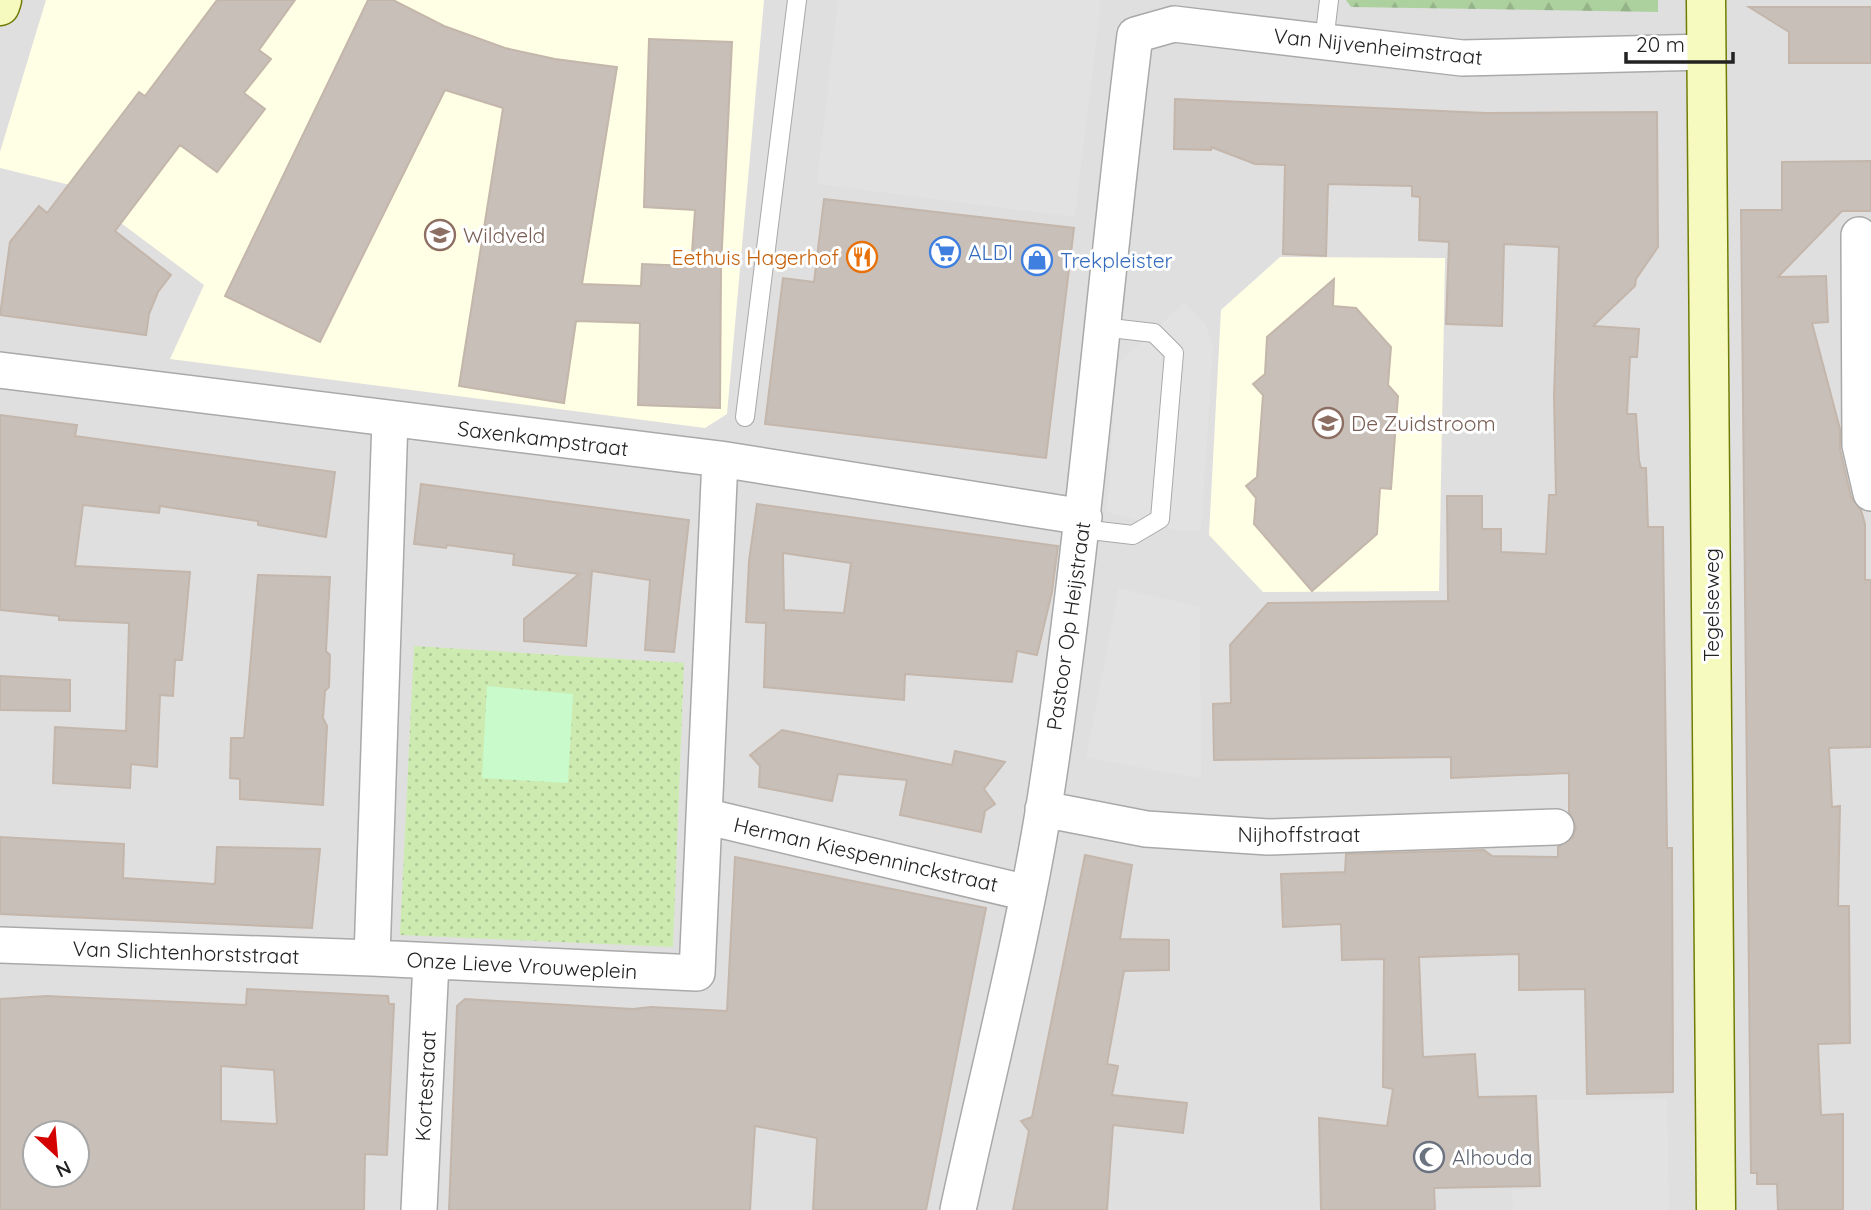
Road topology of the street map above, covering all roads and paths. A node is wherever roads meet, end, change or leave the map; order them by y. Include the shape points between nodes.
1 (2, 0) edge
2 (797, 0) edge
3 (1329, 0) edge
4 (1706, 0) edge
5 (0, 6) edge
6 (1135, 35) joint
7 (1324, 42) junction
8 (1707, 52) junction
9 (1859, 236) dead end
10 (1865, 293) edge
11 (1102, 327) junction
12 (0, 370) edge
13 (745, 417) dead end
14 (390, 419) junction
15 (720, 459) junction
16 (1871, 493) edge
17 (1083, 523) junction
18 (1043, 809) junction
19 (704, 816) junction
20 (1556, 827) dead end
21 (1027, 893) junction
22 (0, 946) edge
23 (372, 958) junction
24 (430, 962) junction
25 (419, 1210) edge
26 (958, 1210) edge
27 (1716, 1210) edge

1 - 5 street
2 - 13 lane
3 - 7 lane
4 - 8 street, Tegelseweg
6 - 7 street, Van Nijvenheimstraat via 1174,24
6 - 11 street, Pastoor Op Heijstraat
7 - 8 street, Van Nijvenheimstraat via 1462,58
8 - 27 street, Tegelseweg
9 - 10 street
10 - 16 street via 1860,445
11 - 17 street, Pastoor Op Heijstraat
11 - 17 lane via 1154,333 1174,353 1160,519 1133,535
12 - 14 street, Saxenkampstraat
14 - 15 street, Saxenkampstraat
14 - 23 street
15 - 17 street, Saxenkampstraat
15 - 19 street, Onze Lieve Vrouweplein
17 - 18 street, Pastoor Op Heijstraat
18 - 20 street, Nijhoffstraat via 1146,829 1268,837
18 - 21 street, Pastoor Op Heijstraat
19 - 21 street, Herman Kiespenninckstraat
19 - 24 street, Onze Lieve Vrouweplein via 697,973
21 - 26 street, Pastoor Op Heijstraat
22 - 23 street, Van Slichtenhorststraat
23 - 24 street, Onze Lieve Vrouweplein
24 - 25 street, Kortestraat

